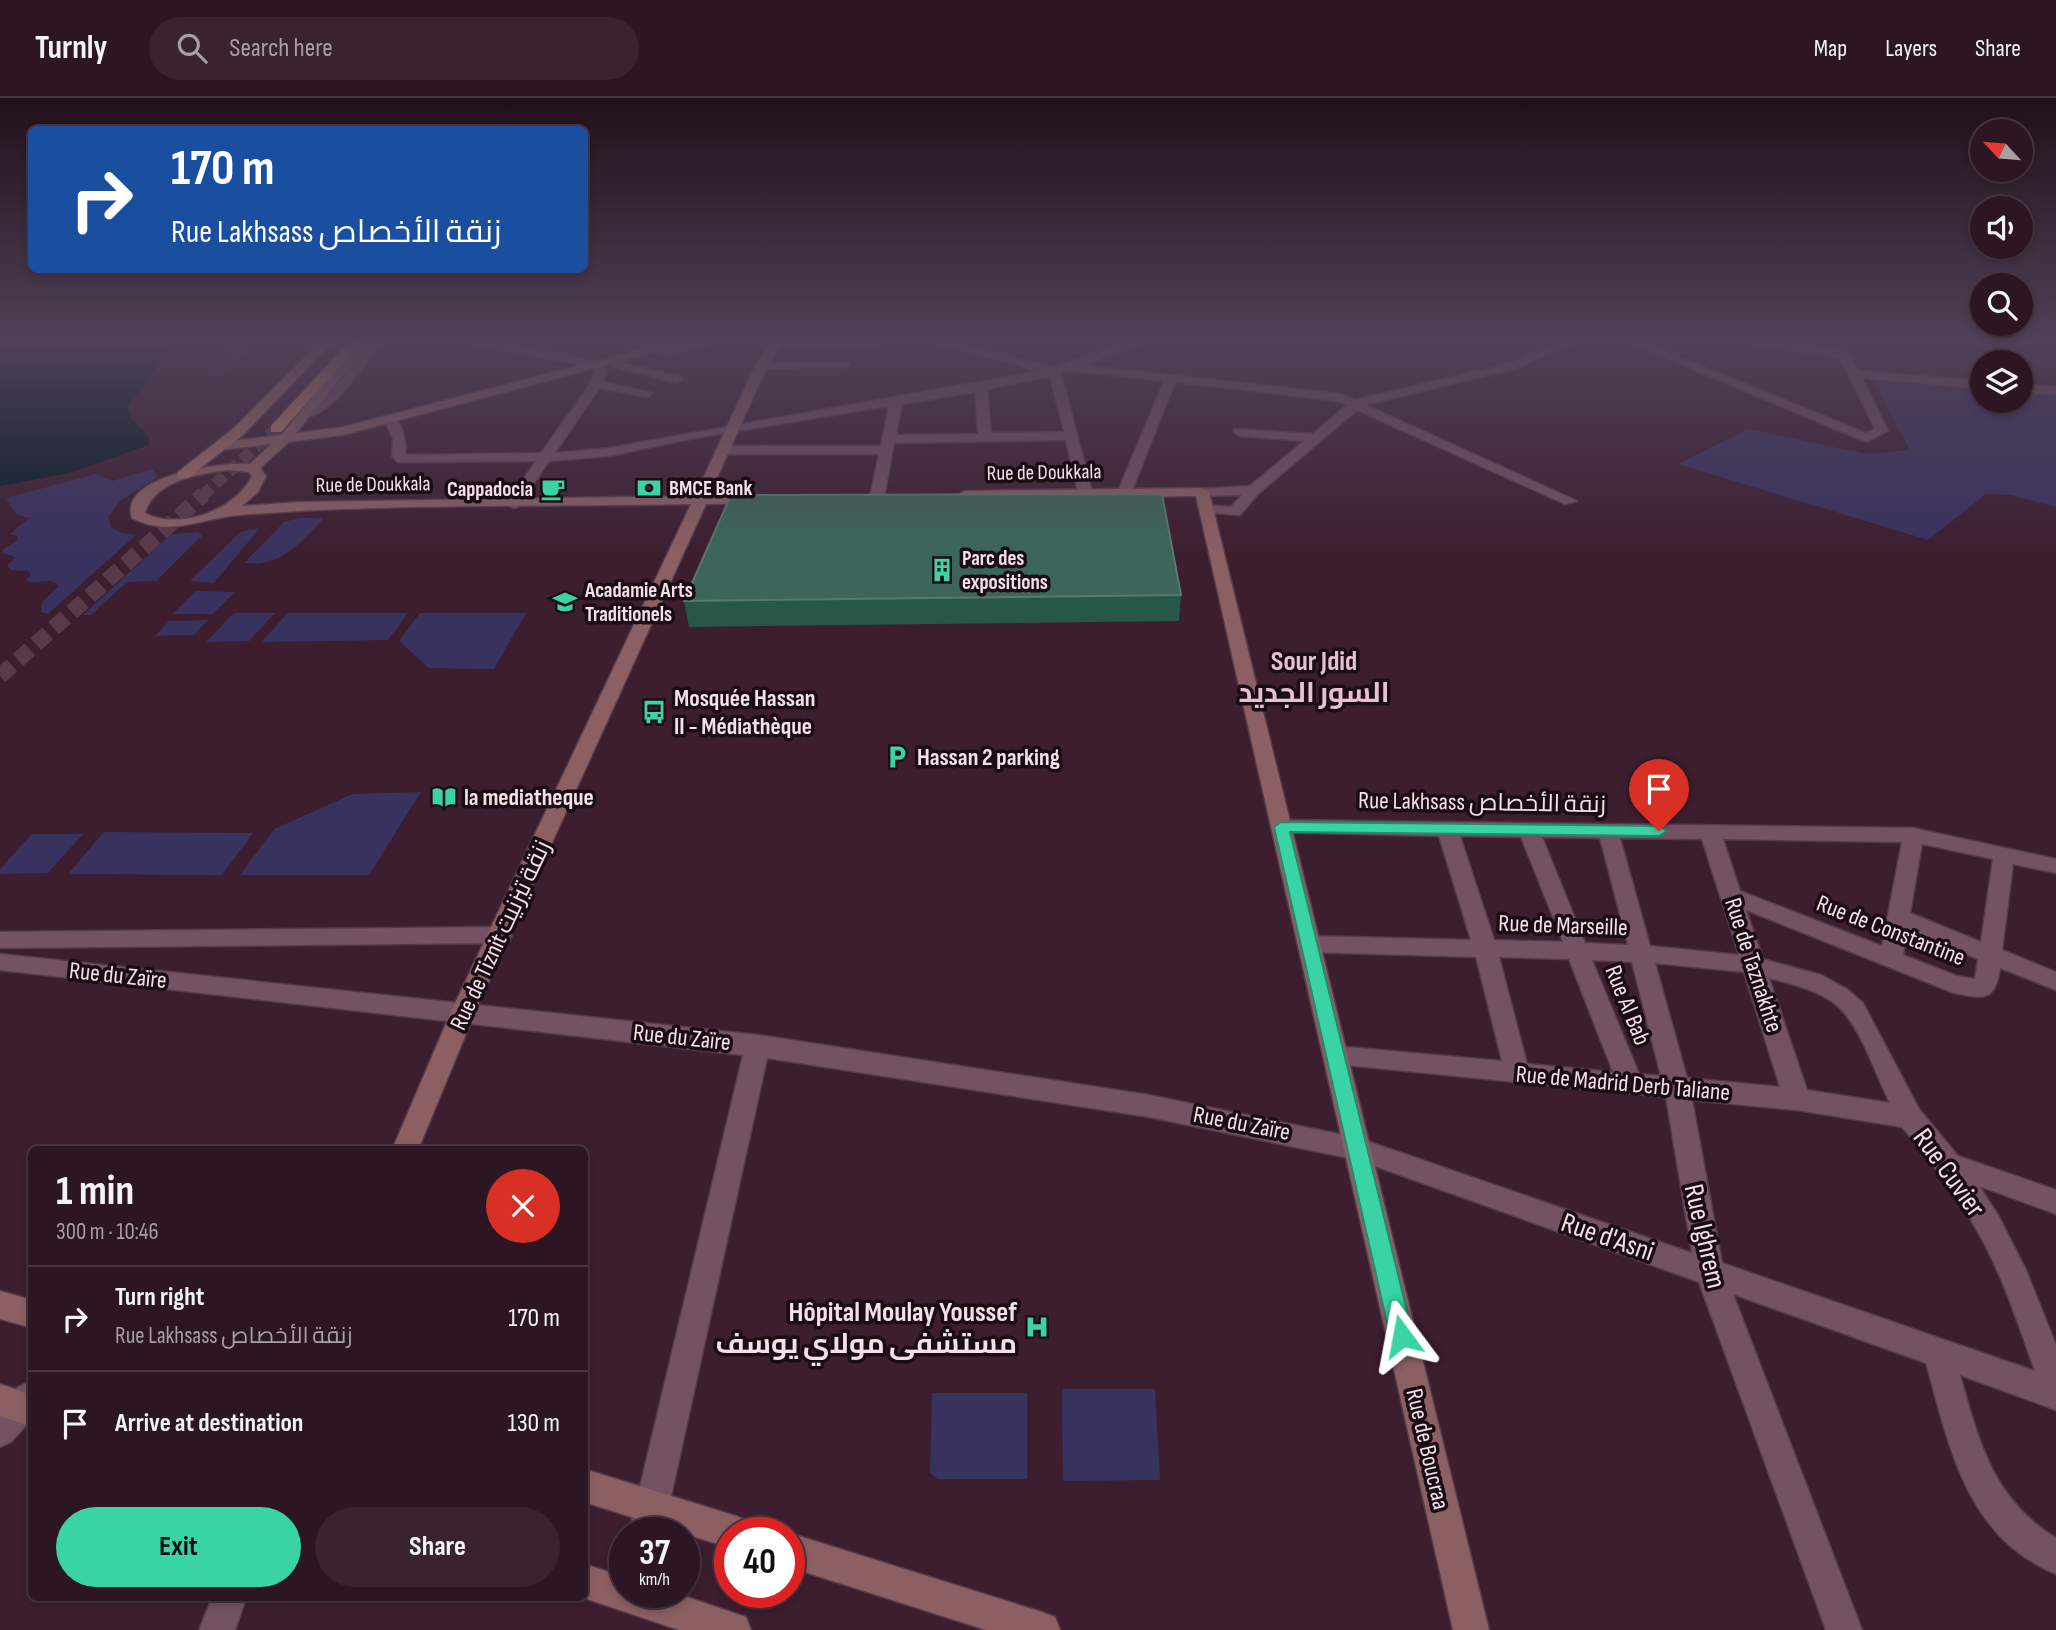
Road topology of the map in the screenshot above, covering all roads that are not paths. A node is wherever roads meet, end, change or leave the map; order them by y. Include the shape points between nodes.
1 (254, 413) edge
2 (289, 413) edge
3 (292, 413) edge
4 (424, 413) edge
5 (576, 413) edge
6 (740, 413) edge
7 (864, 413) edge
8 (894, 413) edge
9 (983, 413) edge
10 (1068, 413) edge
11 (1162, 413) edge
12 (1344, 413) edge
13 (1369, 413) edge
14 (1807, 413) edge
15 (1873, 413) edge
16 (305, 414) edge
17 (392, 422) junction
18 (733, 428) junction
19 (819, 431) junction
20 (1240, 432) dead end
21 (275, 433) junction
22 (985, 436) junction
23 (1071, 436) junction
24 (1316, 438) junction
25 (888, 444) junction
26 (221, 446) junction
27 (722, 450) junction
28 (270, 455) junction
29 (547, 457) junction
30 (253, 468) junction
31 (183, 475) junction
32 (1254, 490) junction
33 (254, 491) junction
34 (1125, 491) junction
35 (1085, 492) junction
36 (946, 496) edge
37 (877, 497) edge
38 (701, 499) junction
39 (770, 499) edge
40 (1204, 500) junction
41 (1570, 501) dead end
42 (513, 504) junction
43 (299, 506) junction
44 (221, 512) junction
45 (1281, 827) junction
46 (1447, 828) junction
47 (1528, 828) junction
48 (1608, 830) junction
49 (1710, 832) junction
50 (1913, 835) junction
51 (2004, 854) junction
52 (2056, 866) edge
53 (1732, 896) junction
54 (1900, 918) junction
55 (501, 935) junction
56 (0, 940) edge
57 (1309, 944) junction
58 (1485, 949) junction
59 (1578, 951) junction
60 (1639, 954) junction
61 (1991, 955) junction
62 (1891, 959) junction
63 (0, 962) edge
64 (1754, 965) junction
65 (1813, 981) joint
66 (2056, 981) edge
67 (463, 1012) junction
68 (758, 1045) junction
69 (1335, 1056) junction
70 (1517, 1073) junction
71 (1631, 1085) junction
72 (1677, 1088) junction
73 (1797, 1099) junction
74 (1910, 1117) junction
75 (407, 1146) edge
76 (1358, 1149) junction
77 (1949, 1164) junction
78 (2056, 1202) edge
79 (1709, 1270) junction
80 (0, 1305) edge
81 (28, 1313) edge
82 (1939, 1355) junction
83 (2056, 1385) edge
84 (2056, 1394) edge
85 (588, 1487) edge
86 (644, 1517) edge
87 (651, 1517) edge
88 (805, 1556) edge
89 (2056, 1557) edge
90 (588, 1582) edge
91 (609, 1588) edge
92 (228, 1601) edge
93 (669, 1608) edge
94 (992, 1622) edge
95 (217, 1630) edge
96 (733, 1630) edge
97 (1042, 1630) edge
98 (1471, 1630) edge
99 (1844, 1630) edge

1 - 26 main road
2 - 21 highway
3 - 21 highway
4 - 17 street
5 - 29 street
6 - 18 street, Rue de Tiznit زنقة تيزنيت
7 - 19 street
8 - 25 street
9 - 22 street
10 - 23 street
11 - 34 street
12 - 24 street
13 - 41 street
14 - 15 street via 1866,438 1882,431
16 - 21 street
17 - 21 street via 331,433
17 - 28 street
17 - 29 street via 403,459
18 - 19 street
18 - 27 street, Rue de Tiznit زنقة تيزنيت
18 - 29 street via 609,452
19 - 25 street
19 - 27 street
20 - 24 street
21 - 26 street
21 - 28 street
22 - 23 street
22 - 25 street
23 - 35 street
24 - 32 street
25 - 37 street
26 - 31 main road
27 - 38 street, Rue de Tiznit زنقة تيزنيت
28 - 30 street
29 - 42 street
30 - 31 street via 227,466
30 - 33 street via 259,477
31 - 44 street via 144,499 137,515 156,524 174,524
32 - 40 street
32 - 40 street via 1235,512
33 - 43 street, Rue de Doukkala
33 - 44 street
34 - 35 street, Rue de Doukkala
34 - 40 street, Rue de Doukkala
35 - 36 street, Rue de Doukkala
38 - 39 street, Rue de Doukkala
38 - 42 street, Rue de Doukkala
38 - 55 street, Rue de Tiznit زنقة تيزنيت
40 - 45 street, Rue de Boucraa
42 - 43 street, Rue de Doukkala
43 - 44 street, Rue de Doukkala
45 - 46 street, Rue Lakhsass زنقة الأخصاص
45 - 57 street, Rue de Boucraa
46 - 47 street, Rue Lakhsass زنقة الأخصاص
46 - 58 street
47 - 48 street, Rue Lakhsass زنقة الأخصاص
47 - 59 street, Rue Al Bab
48 - 49 street, Rue Lakhsass زنقة الأخصاص
48 - 60 street, Rue Ighrem
49 - 50 street, Rue Lakhsass زنقة الأخصاص
49 - 53 street, Rue de Taznakhte
50 - 51 street, Rue Lakhsass زنقة الأخصاص
50 - 54 street
51 - 52 street, Rue Lakhsass زنقة الأخصاص
51 - 61 street, Rue de Constantine
53 - 62 street, Rue de Constantine
53 - 64 street, Rue de Taznakhte
54 - 61 street
54 - 62 street
55 - 56 street
55 - 67 street, Rue de Tiznit زنقة تيزنيت
57 - 58 street, Rue de Marseille
57 - 69 street, Rue de Boucraa
58 - 59 street, Rue de Marseille
58 - 70 street
59 - 60 street, Rue de Marseille
59 - 71 street, Rue Al Bab
60 - 64 street, Rue de Marseille
60 - 72 street, Rue Ighrem
61 - 62 street, Rue de Constantine via 1986,985 1973,990
61 - 66 street
63 - 67 street, Rue du Zaïre
64 - 65 street, Rue de Marseille
64 - 73 street, Rue de Taznakhte
65 - 74 street, Rue Cuvier via 1855,1009
67 - 68 street, Rue du Zaïre
67 - 75 street, Rue de Tiznit زنقة تيزنيت
68 - 76 street, Rue du Zaïre via 1097,1096 1274,1128
68 - 87 street
69 - 70 street, Rue de Madrid Derb Taliane
69 - 76 street, Rue de Boucraa
70 - 71 street, Rue de Madrid Derb Taliane
71 - 72 street, Rue de Madrid Derb Taliane
72 - 73 street, Rue de Madrid Derb Taliane
72 - 79 street, Rue Ighrem
73 - 74 street, Rue de Madrid Derb Taliane
74 - 77 street, Rue Cuvier
76 - 79 street, Rue d'Asni
76 - 98 street, Rue de Boucraa
77 - 78 street
77 - 83 street, Rue Cuvier via 1988,1224 2010,1269
79 - 82 street, Rue d'Asni
79 - 99 street, Rue Ighrem
80 - 81 street
82 - 84 street, Rue d'Asni
82 - 89 street via 1987,1494 2003,1519
85 - 86 street
88 - 94 street
90 - 91 street
92 - 95 street
93 - 96 street
94 - 97 street

